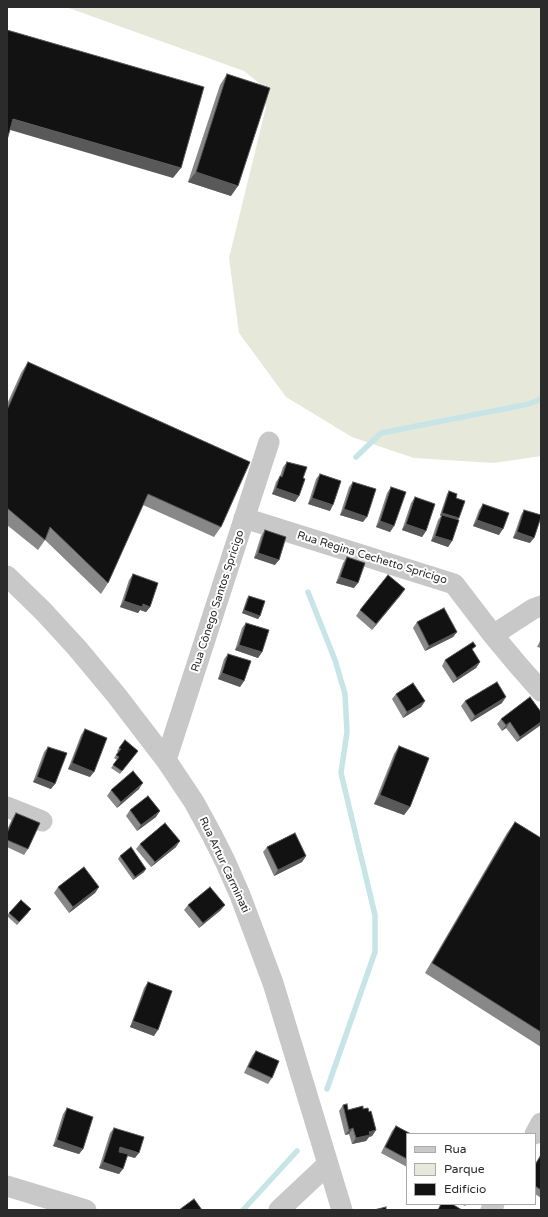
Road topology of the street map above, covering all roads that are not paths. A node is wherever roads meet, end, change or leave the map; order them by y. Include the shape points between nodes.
1 (269, 442) dead end
2 (244, 518) junction
3 (7, 576) edge
4 (541, 606) edge
5 (493, 635) junction
6 (541, 692) edge
7 (166, 760) junction
8 (7, 807) edge
9 (42, 822) dead end
10 (541, 1123) edge
11 (536, 1133) edge
12 (328, 1164) junction
13 (7, 1186) edge
14 (86, 1210) edge
15 (279, 1210) edge
16 (342, 1210) edge

1 - 2 street, Rua Cônego Santos Spricigo
2 - 5 street, Rua Regina Cechetto Spricigo via 454,584
2 - 7 street, Rua Cônego Santos Spricigo
3 - 7 street, Rua Artur Carminati via 77,648
4 - 5 street
5 - 6 street, Rua Regina Cechetto Spricigo
7 - 12 street, Rua Artur Carminati via 197,808 240,895 273,983
8 - 9 street
10 - 11 street
12 - 15 street
12 - 16 street, Rua Artur Carminati
13 - 14 street

